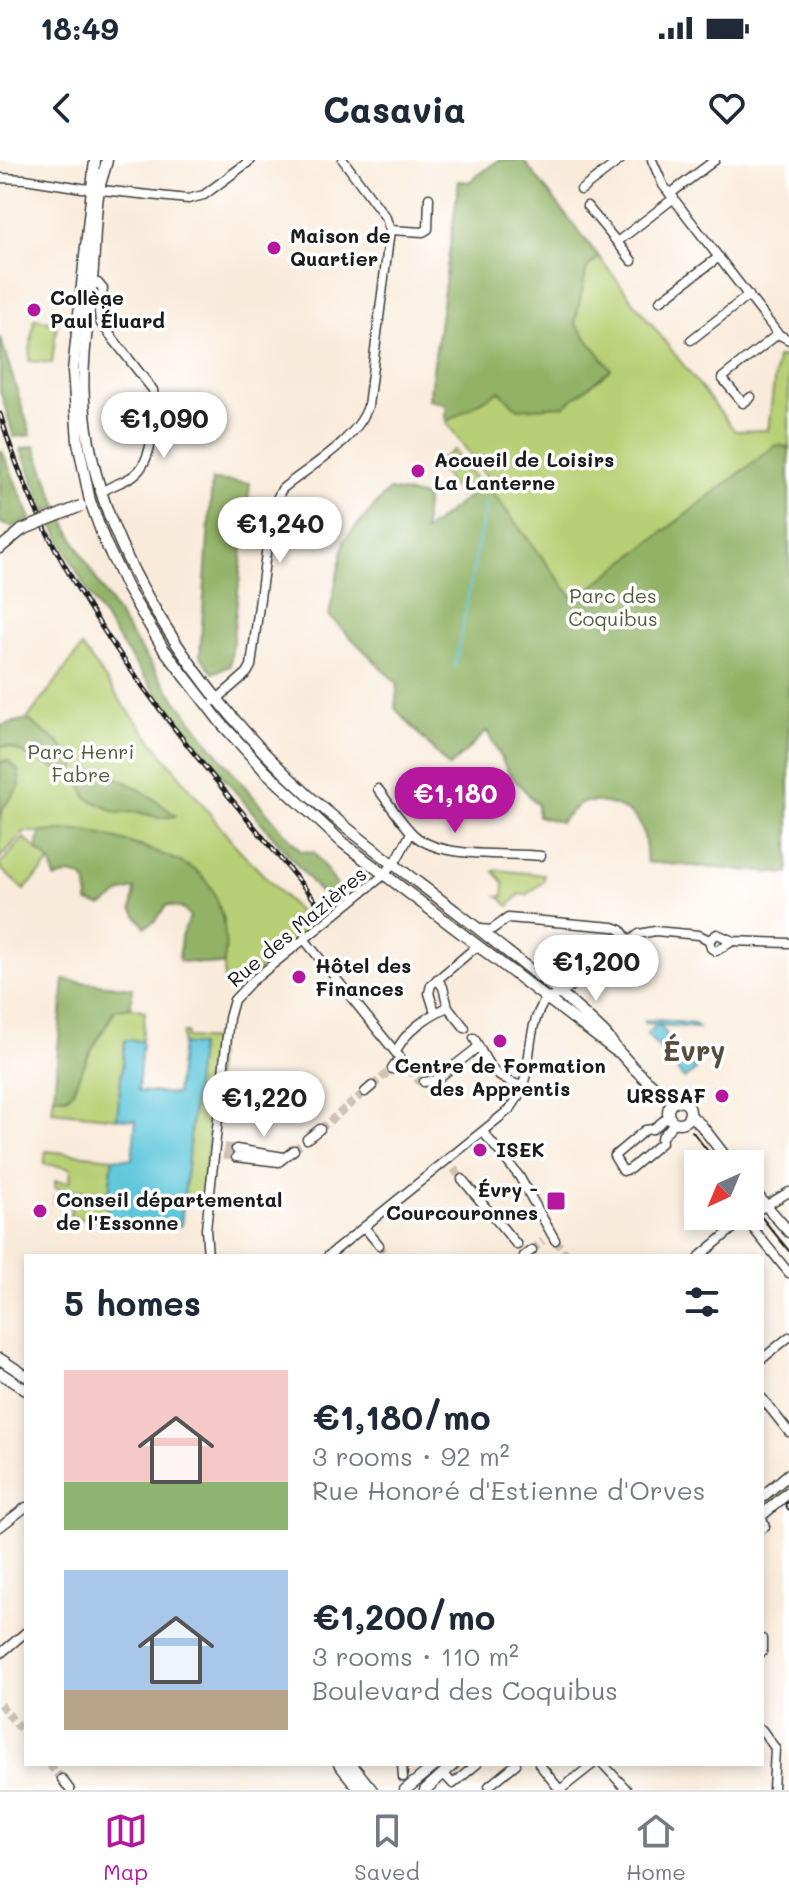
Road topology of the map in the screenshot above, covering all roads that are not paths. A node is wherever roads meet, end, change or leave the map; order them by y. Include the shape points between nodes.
1 (95, 160) edge
2 (107, 160) edge
3 (251, 160) edge
4 (343, 160) edge
5 (620, 160) edge
6 (652, 160) edge
7 (715, 160) edge
8 (0, 178) edge
9 (95, 189) junction
10 (581, 190) dead end
11 (672, 196) junction
12 (429, 198) dead end
13 (587, 206) dead end
14 (390, 230) junction
15 (617, 242) junction
16 (719, 257) junction
17 (632, 261) dead end
18 (92, 283) junction
19 (749, 295) junction
20 (660, 301) dead end
21 (778, 334) junction
22 (691, 340) dead end
23 (789, 340) edge
24 (751, 397) dead end
25 (100, 494) junction
26 (85, 503) junction
27 (22, 530) junction
28 (0, 539) edge
29 (0, 548) edge
30 (219, 698) junction
31 (208, 706) junction
32 (378, 789) dead end
33 (411, 833) junction
34 (541, 856) dead end
35 (392, 865) junction
36 (384, 875) junction
37 (473, 925) junction
38 (304, 939) junction
39 (709, 940) junction
40 (629, 941) junction
41 (728, 941) junction
42 (789, 943) edge
43 (476, 947) junction
44 (437, 979) junction
45 (561, 994) junction
46 (546, 999) junction
47 (448, 1007) junction
48 (435, 1012) junction
49 (465, 1028) dead end
50 (474, 1038) dead end
51 (387, 1040) junction
52 (401, 1041) junction
53 (477, 1048) junction
54 (618, 1052) junction
55 (398, 1054) junction
56 (392, 1069) tunnel mouth
57 (409, 1069) tunnel mouth
58 (424, 1082) dead end
59 (523, 1086) junction
60 (672, 1113) junction
61 (690, 1115) junction
62 (320, 1129) tunnel mouth
63 (653, 1129) junction
64 (483, 1132) junction
65 (661, 1138) junction
66 (307, 1139) tunnel mouth
67 (294, 1150) tunnel mouth
68 (720, 1150) edge
69 (236, 1153) tunnel mouth
70 (447, 1161) junction
71 (454, 1169) tunnel mouth
72 (462, 1179) tunnel mouth
73 (789, 1192) edge
74 (764, 1203) edge
75 (766, 1205) junction
76 (365, 1228) junction
77 (730, 1230) edge
78 (755, 1230) edge
79 (789, 1232) edge
80 (549, 1239) tunnel mouth
81 (379, 1245) tunnel mouth
82 (523, 1251) edge
83 (208, 1254) edge
84 (331, 1254) edge
85 (702, 1254) edge
86 (789, 1273) edge
87 (789, 1337) edge
88 (764, 1357) edge
89 (0, 1359) edge
90 (0, 1373) edge
91 (24, 1375) edge
92 (24, 1389) edge
93 (764, 1401) edge
94 (789, 1432) edge
95 (789, 1474) edge
96 (789, 1492) edge
97 (764, 1495) edge
98 (24, 1509) edge
99 (764, 1515) edge
100 (0, 1527) edge
101 (24, 1634) edge
102 (0, 1654) edge
103 (764, 1733) edge
104 (341, 1766) edge
105 (352, 1766) edge
106 (402, 1766) edge
107 (475, 1766) edge
108 (514, 1766) edge
109 (541, 1766) edge
110 (590, 1766) edge
111 (605, 1766) edge
112 (440, 1769) edge
113 (403, 1777) dead end
114 (62, 1779) tunnel mouth
115 (489, 1786) dead end
116 (369, 1789) edge
117 (70, 1790) edge
118 (405, 1790) edge
119 (425, 1790) edge
120 (560, 1790) edge
121 (627, 1790) edge
122 (773, 1790) edge

1 - 9 main road
2 - 9 main road
3 - 9 street via 197,198
4 - 14 street
5 - 10 street
6 - 11 street
7 - 11 street
8 - 9 street
9 - 18 main road
9 - 26 main road via 73,371
11 - 15 street
11 - 16 street
12 - 14 street via 428,229
13 - 15 street
14 - 30 street via 364,420 275,497 251,666
15 - 17 street
16 - 19 street
16 - 20 street
18 - 25 main road via 84,400
18 - 25 street via 103,289 100,322 153,390 149,453 143,465
19 - 21 street
19 - 22 street
21 - 23 street
21 - 24 street via 722,378 743,403
25 - 26 main road
25 - 30 main road via 140,584
26 - 27 main road, bridge
26 - 31 main road via 163,648
27 - 28 main road
27 - 29 main road
30 - 31 street
30 - 35 main road via 307,794
31 - 36 main road via 300,805
32 - 33 street
33 - 34 street via 448,850
33 - 35 street, Rue des Mazières
35 - 36 street, Rue des Mazières
35 - 37 main road
36 - 38 street, Rue des Mazières
36 - 43 main road
37 - 40 street via 491,930 508,918 613,927
37 - 45 main road
38 - 51 street
38 - 83 street, Rue des Mazières via 234,1000 206,1229
39 - 40 street via 655,931
39 - 41 street via 717,934
39 - 41 street via 714,951
40 - 45 street
41 - 42 street
43 - 44 street
43 - 46 main road
44 - 47 street
44 - 48 street via 429,988
45 - 46 street
45 - 54 main road via 608,1036
46 - 54 main road
46 - 59 street via 533,1023
47 - 48 street
47 - 49 street
48 - 52 street
50 - 53 street
51 - 52 street
51 - 55 street
52 - 55 street
53 - 58 street via 436,1080
53 - 59 street via 503,1080
54 - 60 main road
55 - 56 street
55 - 57 street
59 - 64 street via 510,1109
60 - 61 main road via 683,1123
60 - 61 main road via 685,1102
60 - 63 street
60 - 65 street
61 - 68 main road
62 - 66 street
63 - 65 street
63 - 65 street via 614,1156 623,1171
64 - 70 street
64 - 80 street via 519,1176
67 - 69 street via 285,1157
70 - 71 street
70 - 76 street
72 - 82 street
73 - 75 street
74 - 75 main road
75 - 79 main road
76 - 81 street
76 - 84 street
77 - 85 street
78 - 86 street
87 - 88 street
89 - 91 main road
90 - 92 main road
93 - 94 street
95 - 97 main road
96 - 99 main road
98 - 100 street
101 - 102 street
103 - 122 street via 775,1748
104 - 116 main road
105 - 116 main road
106 - 113 street
107 - 112 street via 453,1784
108 - 115 street
109 - 120 street
110 - 120 street
111 - 121 street
112 - 118 main road
112 - 119 main road
114 - 117 street

